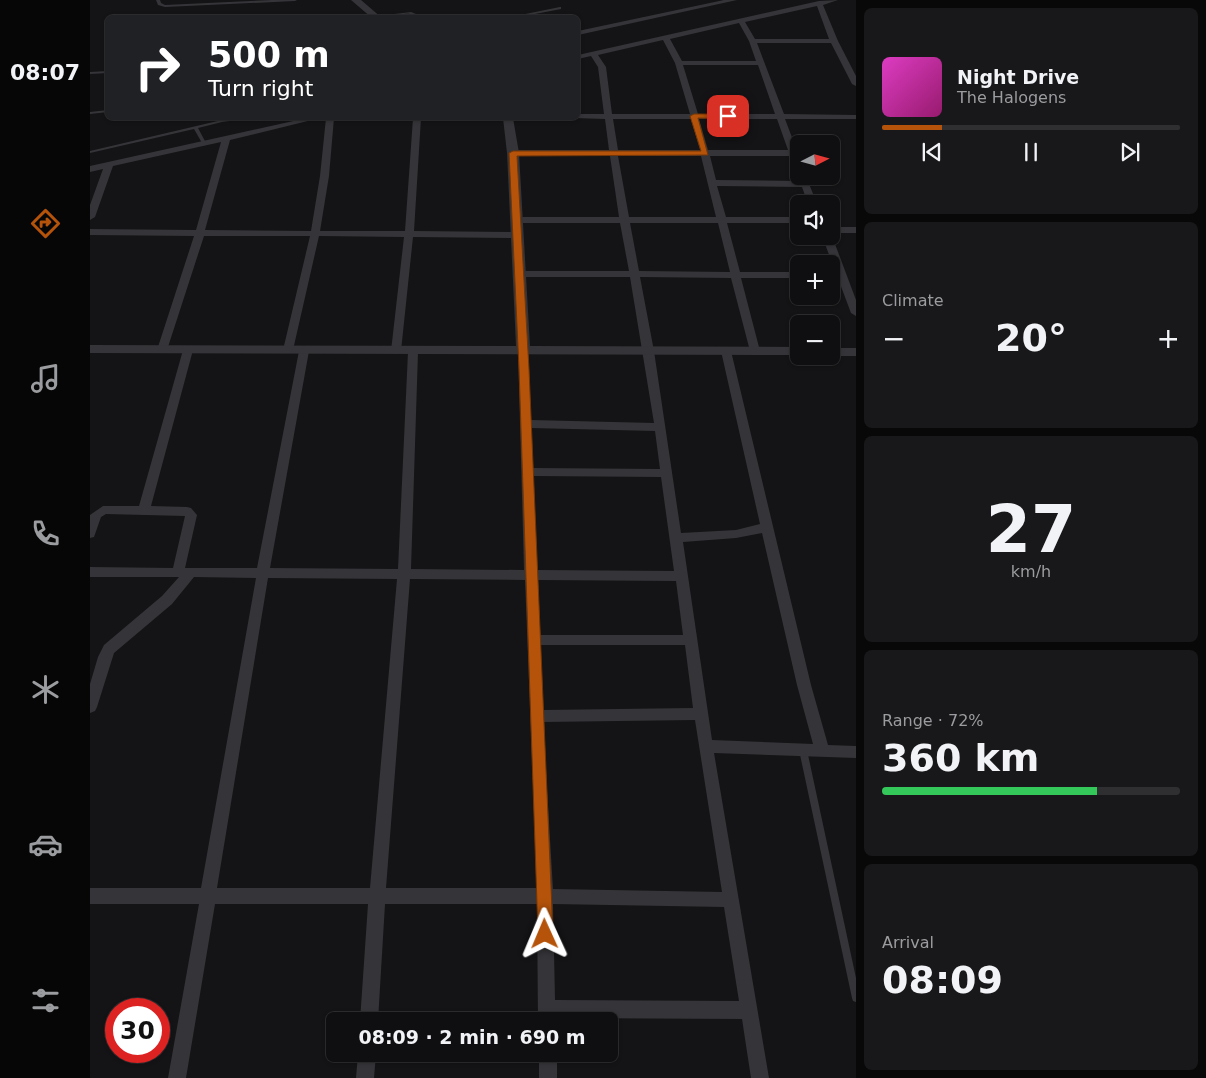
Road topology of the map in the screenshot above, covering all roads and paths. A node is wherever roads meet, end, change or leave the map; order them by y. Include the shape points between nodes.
1 (158, 0) edge
2 (295, 0) edge
3 (355, 0) edge
4 (734, 0) edge
5 (835, 0) edge
6 (242, 1) edge
7 (819, 3) junction
8 (560, 8) dead end
9 (375, 15) edge
10 (394, 15) edge
11 (417, 15) edge
12 (522, 15) edge
13 (741, 21) junction
14 (580, 33) edge
15 (665, 38) junction
16 (753, 41) junction
17 (834, 41) junction
18 (594, 53) junction
19 (580, 56) edge
20 (679, 63) junction
21 (760, 63) junction
22 (105, 72) edge
23 (90, 73) edge
24 (856, 84) edge
25 (105, 111) edge
26 (90, 113) edge
27 (580, 116) edge
28 (608, 116) junction
29 (694, 116) junction
30 (780, 117) junction
31 (856, 117) edge
32 (235, 120) edge
33 (307, 120) edge
34 (330, 120) edge
35 (417, 120) edge
36 (508, 120) edge
37 (196, 128) junction
38 (226, 138) junction
39 (204, 143) junction
40 (790, 145) edge
41 (90, 152) edge
42 (513, 153) junction
43 (613, 153) junction
44 (790, 153) edge
45 (705, 154) junction
46 (109, 165) junction
47 (90, 169) edge
48 (790, 181) edge
49 (713, 184) junction
50 (90, 217) edge
51 (515, 220) junction
52 (625, 220) junction
53 (723, 220) junction
54 (790, 220) edge
55 (840, 230) edge
56 (856, 230) edge
57 (90, 232) edge
58 (200, 233) junction
59 (316, 234) junction
60 (410, 235) junction
61 (517, 235) junction
62 (520, 274) junction
63 (737, 274) junction
64 (633, 275) junction
65 (790, 275) edge
66 (840, 283) edge
67 (856, 313) edge
68 (90, 349) edge
69 (162, 350) junction
70 (188, 350) junction
71 (288, 350) junction
72 (304, 350) junction
73 (523, 351) junction
74 (648, 351) junction
75 (726, 351) junction
76 (755, 351) junction
77 (396, 352) junction
78 (413, 352) junction
79 (790, 352) edge
80 (840, 352) edge
81 (856, 352) edge
82 (526, 424) junction
83 (658, 426) junction
84 (528, 472) junction
85 (664, 473) junction
86 (144, 510) junction
87 (768, 527) junction
88 (90, 534) edge
89 (675, 538) junction
90 (90, 572) edge
91 (185, 572) junction
92 (263, 572) junction
93 (404, 573) junction
94 (532, 574) junction
95 (681, 576) junction
96 (533, 640) junction
97 (690, 640) junction
98 (90, 707) edge
99 (701, 714) junction
100 (536, 716) junction
101 (706, 746) junction
102 (803, 750) junction
103 (822, 751) junction
104 (855, 755) edge
105 (90, 896) edge
106 (207, 896) junction
107 (377, 896) junction
108 (544, 896) junction
109 (731, 900) junction
110 (856, 998) edge
111 (749, 1010) junction
112 (370, 1012) edge
113 (547, 1012) edge
114 (618, 1013) edge
115 (367, 1062) edge
116 (548, 1062) edge
117 (177, 1078) edge
118 (366, 1078) edge
119 (548, 1078) edge
120 (760, 1078) edge

1 - 6 lane via 161,6
2 - 6 lane
3 - 9 street
4 - 14 street
5 - 7 street
7 - 13 street
7 - 17 street
8 - 12 lane
10 - 11 lane
13 - 15 street
13 - 16 street
15 - 18 street
15 - 20 street
16 - 17 street
16 - 21 street
17 - 24 street
18 - 19 street
18 - 28 street via 602,67
20 - 21 street
20 - 29 street
21 - 30 street
22 - 23 lane
25 - 26 lane
27 - 28 street
28 - 29 street
28 - 43 street
29 - 30 street
29 - 45 street
30 - 31 street
30 - 40 street
32 - 37 lane
33 - 38 street
34 - 59 street
35 - 60 street
36 - 42 street
37 - 39 lane
37 - 41 lane
38 - 39 street
38 - 58 street
39 - 46 street
42 - 43 street
42 - 51 street
43 - 45 street
43 - 52 street
44 - 45 street
45 - 49 street
46 - 47 street
46 - 50 street
48 - 49 street
49 - 53 street
51 - 52 street
51 - 61 street
52 - 53 street
52 - 64 street
53 - 54 street
53 - 63 street
55 - 56 street
57 - 58 street
58 - 59 street
58 - 69 street
59 - 60 street
59 - 71 street
60 - 61 street
60 - 77 street
61 - 62 street
62 - 64 street
62 - 73 street
63 - 64 street
63 - 65 street
63 - 76 street
64 - 74 street
66 - 67 street
68 - 69 street
69 - 70 street
70 - 71 street
70 - 86 street
71 - 72 street
72 - 77 street
72 - 92 street
73 - 74 street
73 - 78 street
73 - 82 street
74 - 75 street
74 - 83 street
75 - 76 street
75 - 87 street
76 - 79 street
77 - 78 street
78 - 93 street
80 - 81 street
82 - 83 street
82 - 84 street
83 - 85 street
84 - 85 street
84 - 94 street
85 - 89 street
86 - 88 street via 99,511
86 - 91 street via 190,512
87 - 89 street via 736,534
87 - 103 street
89 - 95 street
90 - 91 street
91 - 92 street
91 - 98 street via 167,600 110,649
92 - 93 street
92 - 106 street
93 - 94 street
93 - 107 street
94 - 95 street
94 - 96 street
95 - 97 street
96 - 97 street
96 - 100 street
97 - 99 street
99 - 100 street
99 - 101 street
100 - 108 street
101 - 102 street
101 - 109 street
102 - 103 street
102 - 110 lane
103 - 104 street
105 - 106 street
106 - 107 street
106 - 117 street
107 - 108 street
107 - 112 street
108 - 109 street
108 - 113 street
109 - 111 street
111 - 114 street
111 - 120 street
115 - 118 street
116 - 119 street

